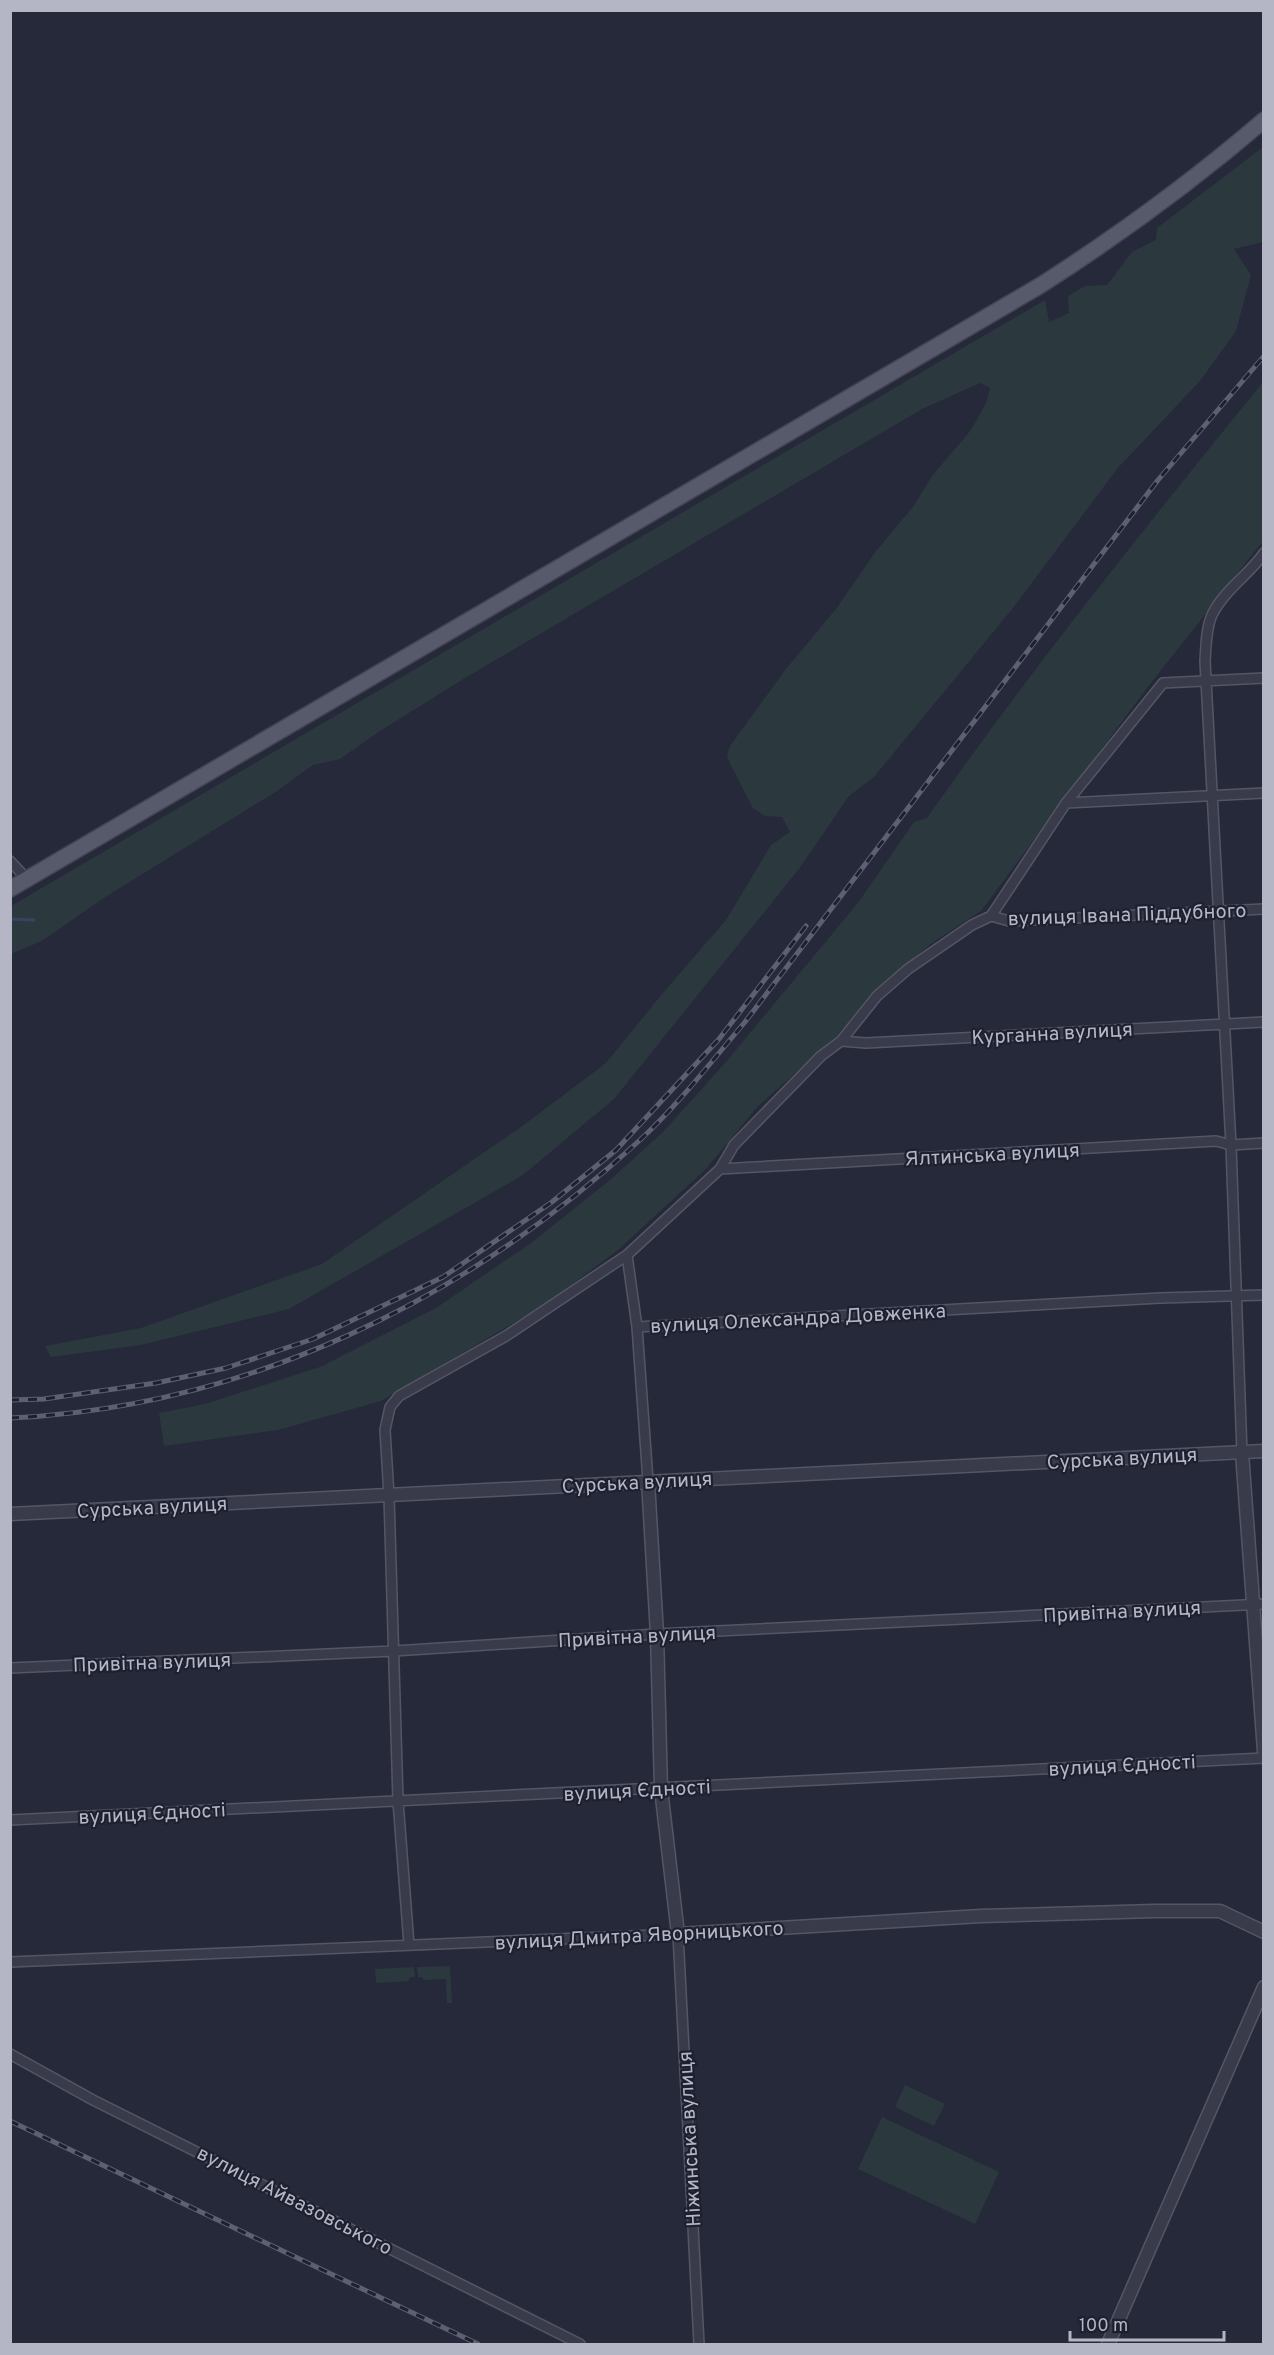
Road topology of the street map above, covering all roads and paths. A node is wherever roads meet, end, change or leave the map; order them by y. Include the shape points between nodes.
1 (1263, 120) edge
2 (1263, 553) edge
3 (1260, 563) edge
4 (1263, 678) edge
5 (1207, 681) junction
6 (1263, 793) edge
7 (1213, 796) junction
8 (1066, 803) junction
9 (10, 861) edge
10 (27, 879) junction
11 (10, 889) edge
12 (1263, 909) edge
13 (1217, 912) junction
14 (991, 916) junction
15 (1263, 1022) edge
16 (1223, 1024) junction
17 (841, 1041) junction
18 (1263, 1143) edge
19 (1231, 1145) junction
20 (720, 1169) junction
21 (627, 1255) junction
22 (1263, 1295) edge
23 (1236, 1297) junction
24 (637, 1327) junction
25 (1263, 1451) edge
26 (1242, 1453) junction
27 (648, 1481) junction
28 (389, 1496) junction
29 (10, 1514) edge
30 (1259, 1604) edge
31 (657, 1634) junction
32 (394, 1651) junction
33 (10, 1668) edge
34 (1263, 1751) edge
35 (1263, 1758) edge
36 (661, 1789) junction
37 (398, 1801) junction
38 (10, 1820) edge
39 (1263, 1932) edge
40 (678, 1934) junction
41 (409, 1945) junction
42 (10, 1962) edge
43 (1263, 1987) edge
44 (10, 2054) edge
45 (580, 2344) edge
46 (699, 2344) edge
47 (1108, 2344) edge

1 - 10 main road via 1161,204 1041,285
2 - 3 street
3 - 5 street via 1235,584 1212,615 1205,661
4 - 5 street
5 - 7 street
5 - 8 street via 1163,683
6 - 7 street
7 - 8 street
7 - 13 street
8 - 14 street
9 - 10 street
10 - 11 main road
12 - 13 street, вулиця Івана Піддубного
13 - 14 street, вулиця Івана Піддубного via 1008,921
13 - 16 street
14 - 17 street via 900,976 877,996
15 - 16 street, Курганна вулиця
16 - 17 street, Курганна вулиця via 866,1043
16 - 19 street
17 - 20 street via 764,1112 734,1145
18 - 19 street, Ялтинська вулиця
19 - 20 street, Ялтинська вулиця via 1216,1141
19 - 23 street
20 - 21 street
21 - 24 street, вулиця Олександра Довженка
21 - 28 street via 507,1336 399,1396 390,1407 385,1430
22 - 23 street, вулиця Олександра Довженка
23 - 24 street, вулиця Олександра Довженка
23 - 26 street
24 - 27 street
25 - 26 street, Сурська вулиця
26 - 27 street, Сурська вулиця
26 - 30 street
27 - 28 street, Сурська вулиця
27 - 31 street
28 - 29 street, Сурська вулиця
28 - 32 street
30 - 31 street, Привітна вулиця
30 - 34 street
31 - 32 street, Привітна вулиця
31 - 36 street
32 - 33 street, Привітна вулиця
32 - 37 street
35 - 36 street, вулиця Єдності
36 - 37 street, вулиця Єдності
36 - 40 street
37 - 38 street, вулиця Єдності
37 - 41 street
39 - 40 street, вулиця Дмитра Яворницького via 1220,1911 1155,1911
40 - 41 street, вулиця Дмитра Яворницького
40 - 46 street, Ніжинська вулиця
41 - 42 street, вулиця Дмитра Яворницького
43 - 47 street
44 - 45 street, вулиця Айвазовського via 93,2100

